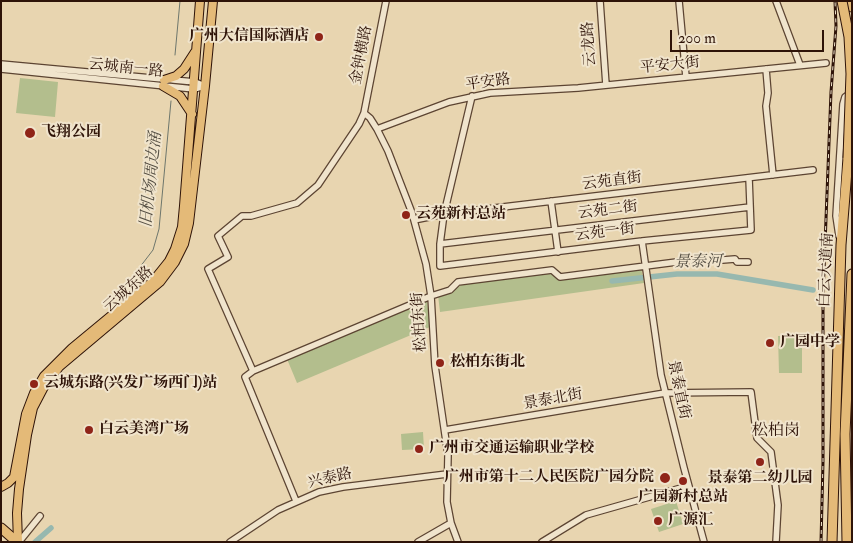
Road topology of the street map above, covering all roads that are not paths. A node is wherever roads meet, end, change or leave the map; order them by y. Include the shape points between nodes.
1 (200, 1) edge
2 (213, 1) edge
3 (386, 1) edge
4 (600, 1) edge
5 (679, 1) edge
6 (776, 1) edge
7 (842, 1) edge
8 (851, 1) edge
9 (852, 7) edge
10 (197, 43) junction
11 (197, 54) junction
12 (209, 54) junction
13 (852, 59) edge
14 (843, 60) dead end
15 (826, 63) dead end
16 (1, 64) edge
17 (800, 65) junction
18 (1, 69) edge
19 (766, 69) junction
20 (686, 77) junction
21 (163, 83) junction
22 (195, 85) junction
23 (606, 85) junction
24 (205, 86) junction
25 (852, 92) edge
26 (472, 96) junction
27 (364, 113) junction
28 (192, 114) junction
29 (377, 129) junction
30 (814, 170) dead end
31 (773, 175) junction
32 (749, 178) junction
33 (551, 202) junction
34 (750, 208) junction
35 (444, 214) junction
36 (414, 220) junction
37 (555, 230) junction
38 (642, 241) junction
39 (440, 244) junction
40 (840, 245) junction
41 (558, 252) junction
42 (748, 262) dead end
43 (645, 266) junction
44 (852, 274) edge
45 (431, 296) junction
46 (253, 372) junction
47 (665, 393) junction
48 (445, 430) junction
49 (848, 437) edge
50 (833, 468) junction
51 (848, 470) edge
52 (447, 474) junction
53 (688, 486) junction
54 (1, 487) edge
55 (296, 501) junction
56 (40, 516) dead end
57 (451, 522) junction
58 (1, 528) edge
59 (18, 542) edge
60 (230, 542) edge
61 (418, 542) edge
62 (458, 542) edge
63 (542, 542) edge
64 (704, 542) edge
65 (776, 542) edge
66 (832, 542) edge
67 (837, 542) edge
68 (842, 542) edge
69 (847, 542) edge

1 - 10 main road, 云城东路
2 - 12 main road, 云城东路
3 - 27 street, 金钟横路
4 - 23 street, 云龙路
5 - 20 street
6 - 17 street
7 - 40 highway, 白云大道南, bridge via 851,74
8 - 9 highway
10 - 11 main road, 云城东路
10 - 21 main road via 184,69
11 - 12 main road via 203,59
11 - 22 main road, 云城东路
12 - 24 main road, 云城东路
13 - 14 street
15 - 17 street, 平安大街
16 - 21 street, 云城南一路 via 126,76
17 - 19 street, 平安大街
18 - 21 street, 云城南一路
19 - 20 street, 平安大街
19 - 31 street
20 - 23 street, 平安大街
21 - 22 street, 云城南一路
21 - 28 main road via 180,96
22 - 24 street, 云城南一路
22 - 28 main road, 云城东路
23 - 26 street, 平安路
24 - 59 main road, 云城东路 via 184,244 160,282 59,367 44,387 33,408 27,435 19,489
25 - 40 street via 845,97 843,104 836,216
26 - 29 street, 平安路
26 - 35 street
27 - 29 street, 松柏东街
27 - 46 street, 金钟横路 via 318,184 297,203 242,216 218,236 228,257 208,269
28 - 54 main road, 云城东路 via 182,220 175,249 153,281 65,354 44,376 26,414 14,477
29 - 36 street, 松柏东街
30 - 31 street, 云苑直街
31 - 32 street, 云苑直街
32 - 33 street, 云苑直街
32 - 34 street
33 - 35 street, 云苑直街
33 - 37 street
34 - 37 street, 云苑二街
34 - 38 street, 云苑一街 via 751,230
35 - 36 street, 云苑直街
35 - 39 street
36 - 45 street, 松柏东街
37 - 39 street, 云苑二街
37 - 41 street
38 - 41 street, 云苑一街
38 - 43 street, 景泰直街
39 - 41 street, 云苑一街 via 440,266
40 - 50 highway, 白云大道南
42 - 43 street via 700,259
43 - 45 street via 560,276 552,270 458,282 450,290
43 - 47 street, 景泰直街
44 - 49 highway, 白云大道南
45 - 46 street
45 - 48 street, 松柏东街 via 435,366
46 - 55 street via 245,377
47 - 48 street, 景泰北街
47 - 53 street, 景泰直街
47 - 65 street, 景泰北街 via 752,392 757,438 770,452 778,505
48 - 52 street, 松柏东街
49 - 51 highway, 白云大道南
50 - 66 highway, 白云大道南
50 - 67 highway
51 - 68 highway via 842,508
51 - 69 highway, 白云大道南
52 - 55 street, 兴泰路 via 343,487
52 - 57 street, 松柏东街
53 - 63 street via 586,515
53 - 64 street, 景泰直街
55 - 60 street, 兴泰路
56 - 59 street
57 - 61 street
57 - 62 street, 松柏东街
58 - 59 highway

